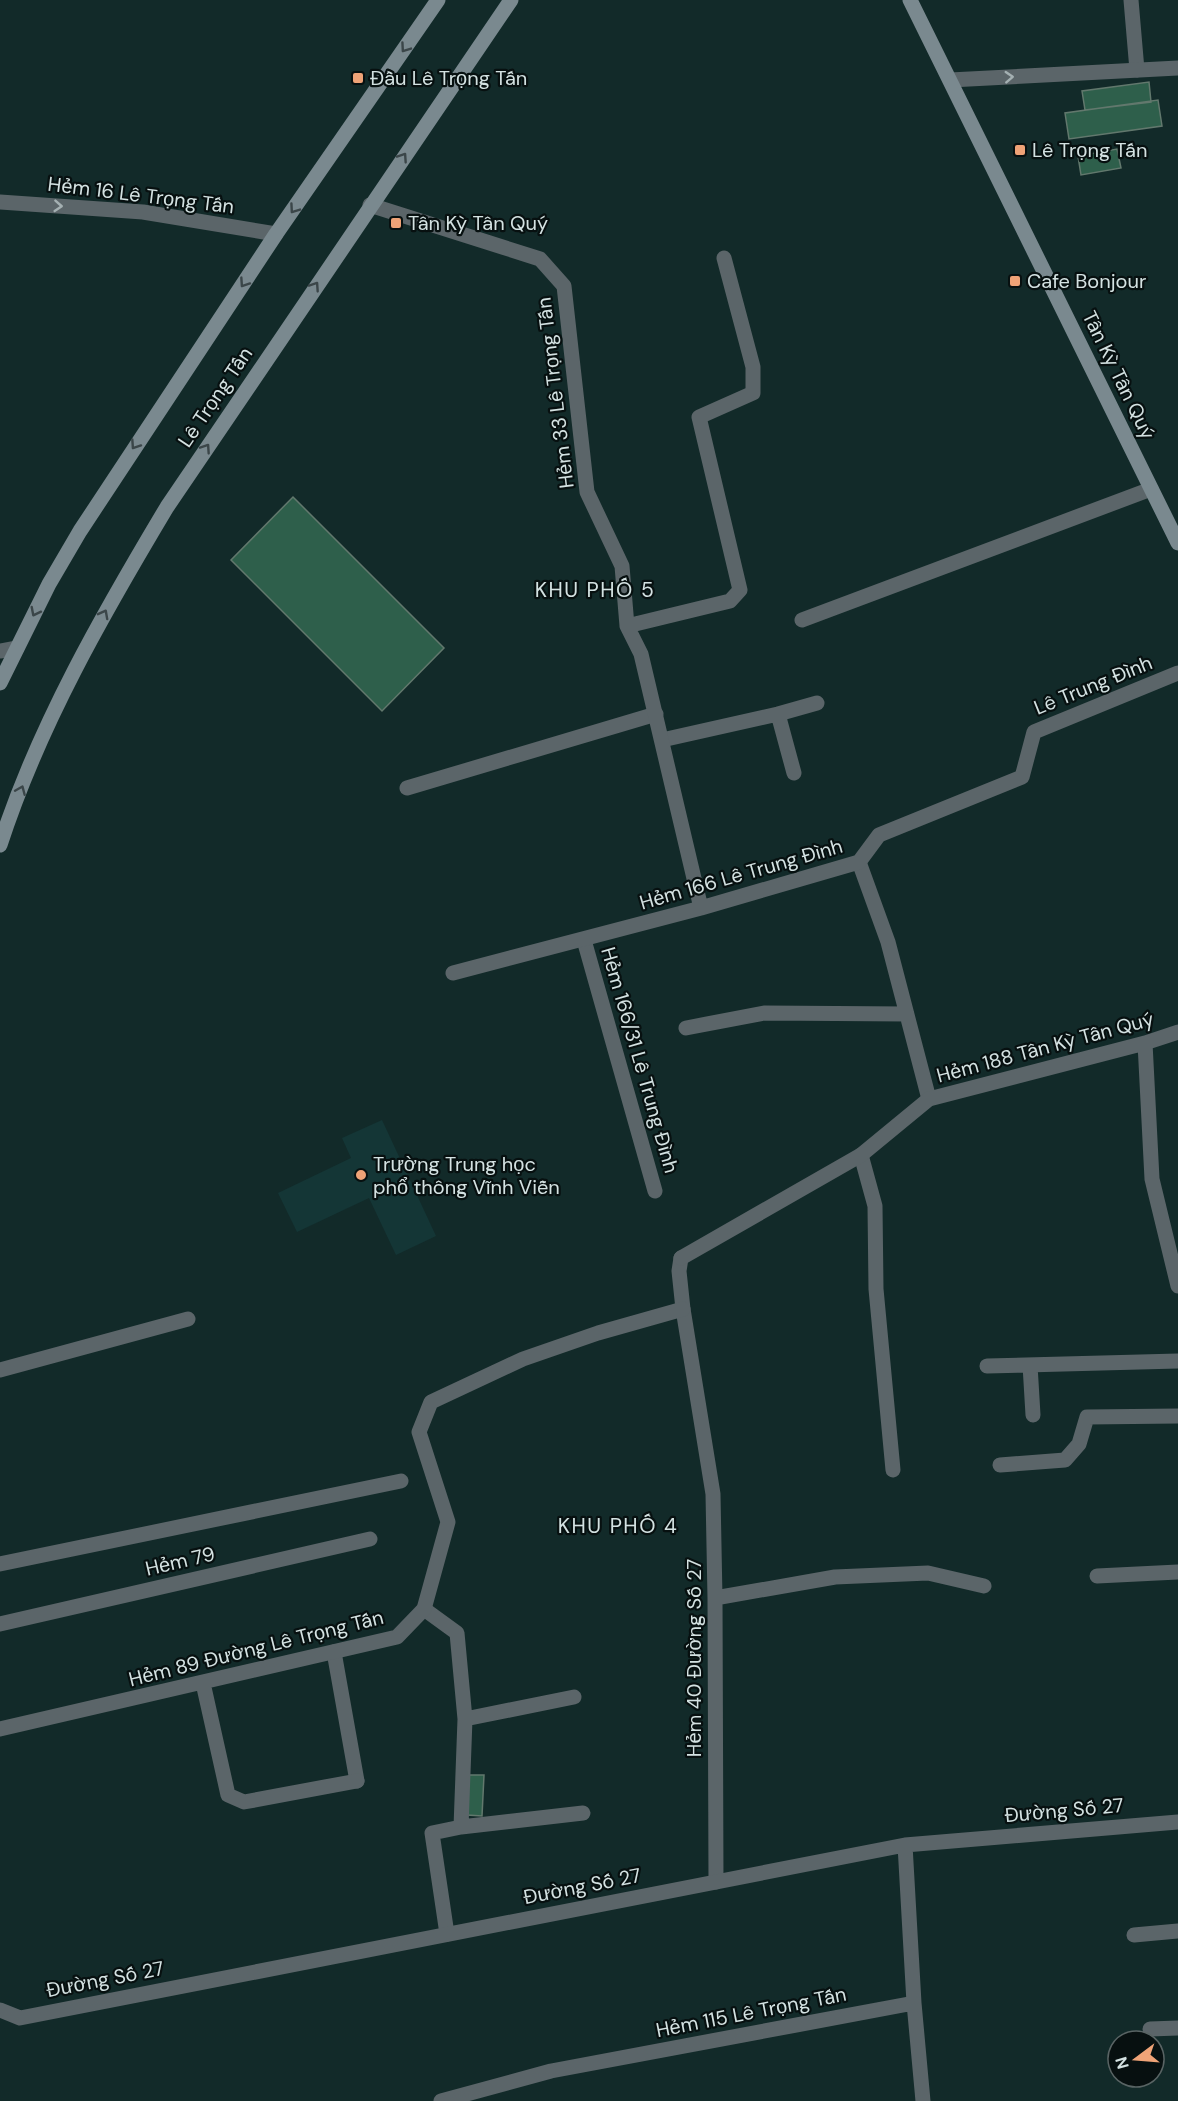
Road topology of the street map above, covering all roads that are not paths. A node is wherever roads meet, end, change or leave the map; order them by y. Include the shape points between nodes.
1 (438, 0) edge
2 (511, 0) edge
3 (910, 0) edge
4 (1131, 0) edge
5 (1178, 68) edge
6 (1137, 70) junction
7 (950, 80) junction
8 (0, 202) edge
9 (370, 205) junction
10 (276, 234) junction
11 (724, 258) dead end
12 (1151, 489) junction
13 (1178, 543) edge
14 (802, 621) dead end
15 (627, 626) junction
16 (17, 648) junction
17 (0, 651) edge
18 (1178, 673) edge
19 (0, 682) edge
20 (818, 703) dead end
21 (656, 714) junction
22 (778, 714) junction
23 (662, 740) junction
24 (794, 773) dead end
25 (1022, 777) joint
26 (407, 788) dead end
27 (0, 844) edge
28 (859, 862) junction
29 (701, 908) junction
30 (584, 940) junction
31 (453, 972) dead end
32 (907, 1014) junction
33 (686, 1028) dead end
34 (1178, 1032) edge
35 (1145, 1043) junction
36 (929, 1099) junction
37 (861, 1155) junction
38 (655, 1191) dead end
39 (681, 1257) joint
40 (1178, 1286) edge
41 (683, 1309) junction
42 (188, 1319) dead end
43 (1178, 1361) edge
44 (1029, 1365) junction
45 (987, 1366) dead end
46 (0, 1370) edge
47 (1033, 1415) dead end
48 (1178, 1416) edge
49 (1000, 1466) dead end
50 (893, 1470) dead end
51 (401, 1481) dead end
52 (370, 1539) dead end
53 (0, 1564) edge
54 (1178, 1572) edge
55 (1097, 1576) dead end
56 (984, 1586) dead end
57 (715, 1598) junction
58 (424, 1609) junction
59 (0, 1624) edge
60 (334, 1652) junction
61 (203, 1683) junction
62 (574, 1697) dead end
63 (465, 1719) junction
64 (0, 1729) edge
65 (583, 1813) dead end
66 (1178, 1821) edge
67 (461, 1827) junction
68 (904, 1845) junction
69 (716, 1881) junction
70 (1178, 1931) edge
71 (447, 1934) junction
72 (1134, 1935) dead end
73 (914, 2003) junction
74 (0, 2010) edge
75 (1178, 2028) edge
76 (1150, 2029) dead end
77 (441, 2101) edge
78 (923, 2101) edge

1 -> 10 main road, Lê Trọng Tấn
9 -> 2 main road, Lê Trọng Tấn
3 - 7 main road, Tân Kỳ Tân Quý
4 - 6 street
5 - 6 street
7 -> 6 street
7 - 12 main road, Tân Kỳ Tân Quý
8 -> 10 street, Hẻm 16 Lê Trọng Tấn via 143,212
9 - 15 street, Hẻm 33 Lê Trọng Tấn via 540,259 564,286 587,492 622,566
27 -> 9 main road, Lê Trọng Tấn via 44,734 121,582
10 -> 16 main road, Lê Trọng Tấn via 80,531
11 - 15 street via 753,367 753,393 699,417 740,590 730,601
12 - 13 main road, Tân Kỳ Tân Quý
12 - 14 street
15 - 21 street, Hẻm 33 Lê Trọng Tấn via 641,654
16 - 17 street
16 - 19 main road, Lê Trọng Tấn
18 - 25 street, Lê Trung Đình via 1034,732
20 - 22 street
21 - 23 street, Hẻm 33 Lê Trọng Tấn
21 - 26 street
22 - 23 street
22 - 24 street
23 - 29 street, Hẻm 33 Lê Trọng Tấn
25 - 28 street, Hẻm 166 Lê Trung Đình via 879,835
28 - 29 street, Hẻm 166 Lê Trung Đình
28 - 32 street via 888,942
29 - 30 street, Hẻm 166 Lê Trung Đình
30 - 31 street, Hẻm 166 Lê Trung Đình
30 - 38 street, Hẻm 166/31 Lê Trung Đình
32 - 33 street via 764,1013
32 - 36 street
34 - 35 street, Hẻm 188 Tân Kỳ Tân Quý
35 - 36 street, Hẻm 188 Tân Kỳ Tân Quý
35 - 40 street via 1152,1179
36 - 37 street, Hẻm 188 Tân Kỳ Tân Quý
37 - 39 street, Hẻm 188 Tân Kỳ Tân Quý
37 - 50 street via 875,1206 876,1289
39 - 41 street, Hẻm 40 Đường Số 27
41 - 57 street, Hẻm 40 Đường Số 27 via 712,1494
41 - 58 street, Hẻm 89 Đường Lê Trọng Tấn via 524,1359 431,1402 418,1432 448,1522
42 - 46 street
43 - 44 street
44 - 45 street
44 - 47 street
48 - 49 street via 1087,1417 1079,1444 1065,1460
51 - 53 street
52 - 59 street, Hẻm 79
54 - 55 street
56 - 57 street via 928,1573 835,1577
57 - 69 street, Hẻm 40 Đường Số 27
58 - 60 street, Hẻm 89 Đường Lê Trọng Tấn via 397,1637
58 - 63 street via 457,1633
60 - 61 street, Hẻm 89 Đường Lê Trọng Tấn
60 - 61 street via 357,1781 244,1802 228,1795
61 - 64 street, Hẻm 89 Đường Lê Trọng Tấn
62 - 63 street
63 - 67 street
65 - 67 street
66 - 68 street, Đường Số 27
67 - 71 street via 432,1833
68 - 69 street, Đường Số 27
68 - 73 street
69 - 71 street, Đường Số 27
70 - 72 street
71 - 74 street, Đường Số 27 via 20,2018
73 - 77 street, Hẻm 115 Lê Trọng Tấn via 551,2071
73 - 78 street
75 - 76 street

